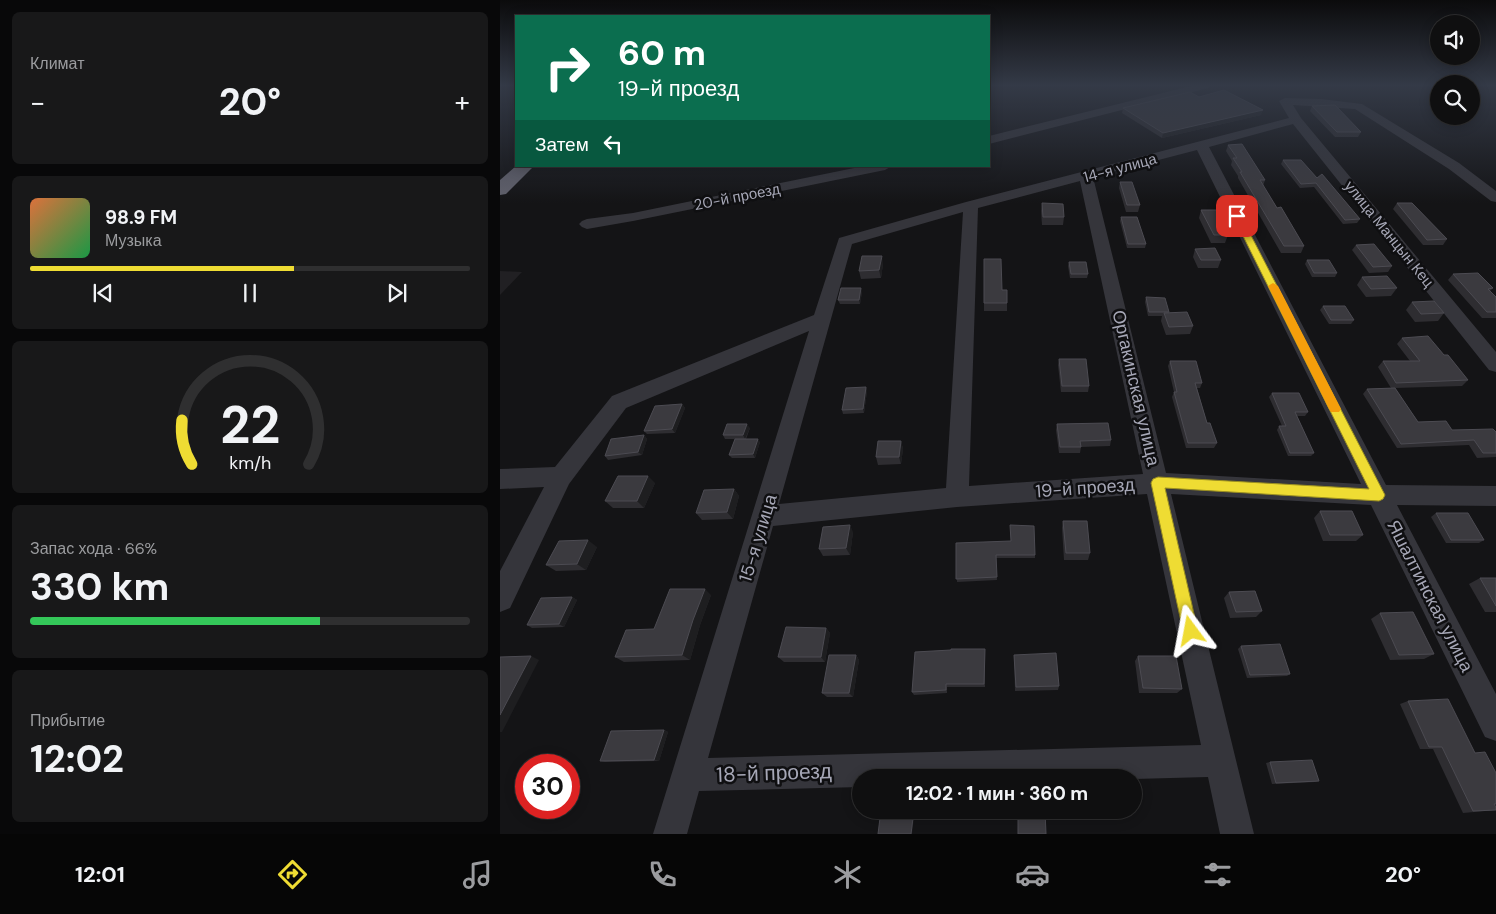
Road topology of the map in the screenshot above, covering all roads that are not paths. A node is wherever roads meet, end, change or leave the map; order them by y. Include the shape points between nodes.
1 (1049, 125) edge
2 (1278, 125) edge
3 (1300, 125) edge
4 (1387, 125) edge
5 (990, 140) edge
6 (1202, 146) junction
7 (515, 158) edge
8 (500, 167) edge
9 (525, 167) edge
10 (880, 167) edge
11 (1086, 177) junction
12 (500, 190) edge
13 (1496, 198) edge
14 (971, 205) junction
15 (587, 224) dead end
16 (844, 241) joint
17 (823, 318) junction
18 (1496, 365) edge
19 (561, 477) junction
20 (500, 479) edge
21 (1158, 483) junction
22 (1379, 495) junction
23 (1496, 496) edge
24 (957, 497) junction
25 (764, 516) junction
26 (500, 599) edge
27 (1496, 726) edge
28 (1220, 761) junction
29 (687, 775) junction
30 (670, 834) edge
31 (1237, 834) edge

1 - 5 street
2 - 6 street, 14-я улица
3 - 18 street, улица Манцын Кец
4 - 13 street, улица Манцын Кец via 1454,166
6 - 11 street, 14-я улица
6 - 22 street, Яшалтинская улица
7 - 8 highway
9 - 12 highway
10 - 15 street, 20-й проезд
11 - 14 street, 14-я улица
11 - 21 street, Оргакинская улица
14 - 16 street, 14-я улица
14 - 24 street
16 - 17 street, 15-я улица
17 - 19 street via 619,402
17 - 25 street, 15-я улица
19 - 20 street
19 - 26 street
21 - 22 street, 19-й проезд
21 - 24 street, 19-й проезд
21 - 28 street, Оргакинская улица
22 - 23 street, 19-й проезд
22 - 27 street, Яшалтинская улица
24 - 25 street, 19-й проезд
25 - 29 street, 15-я улица
28 - 29 street, 18-й проезд
28 - 31 street, Оргакинская улица
29 - 30 street, 15-я улица

